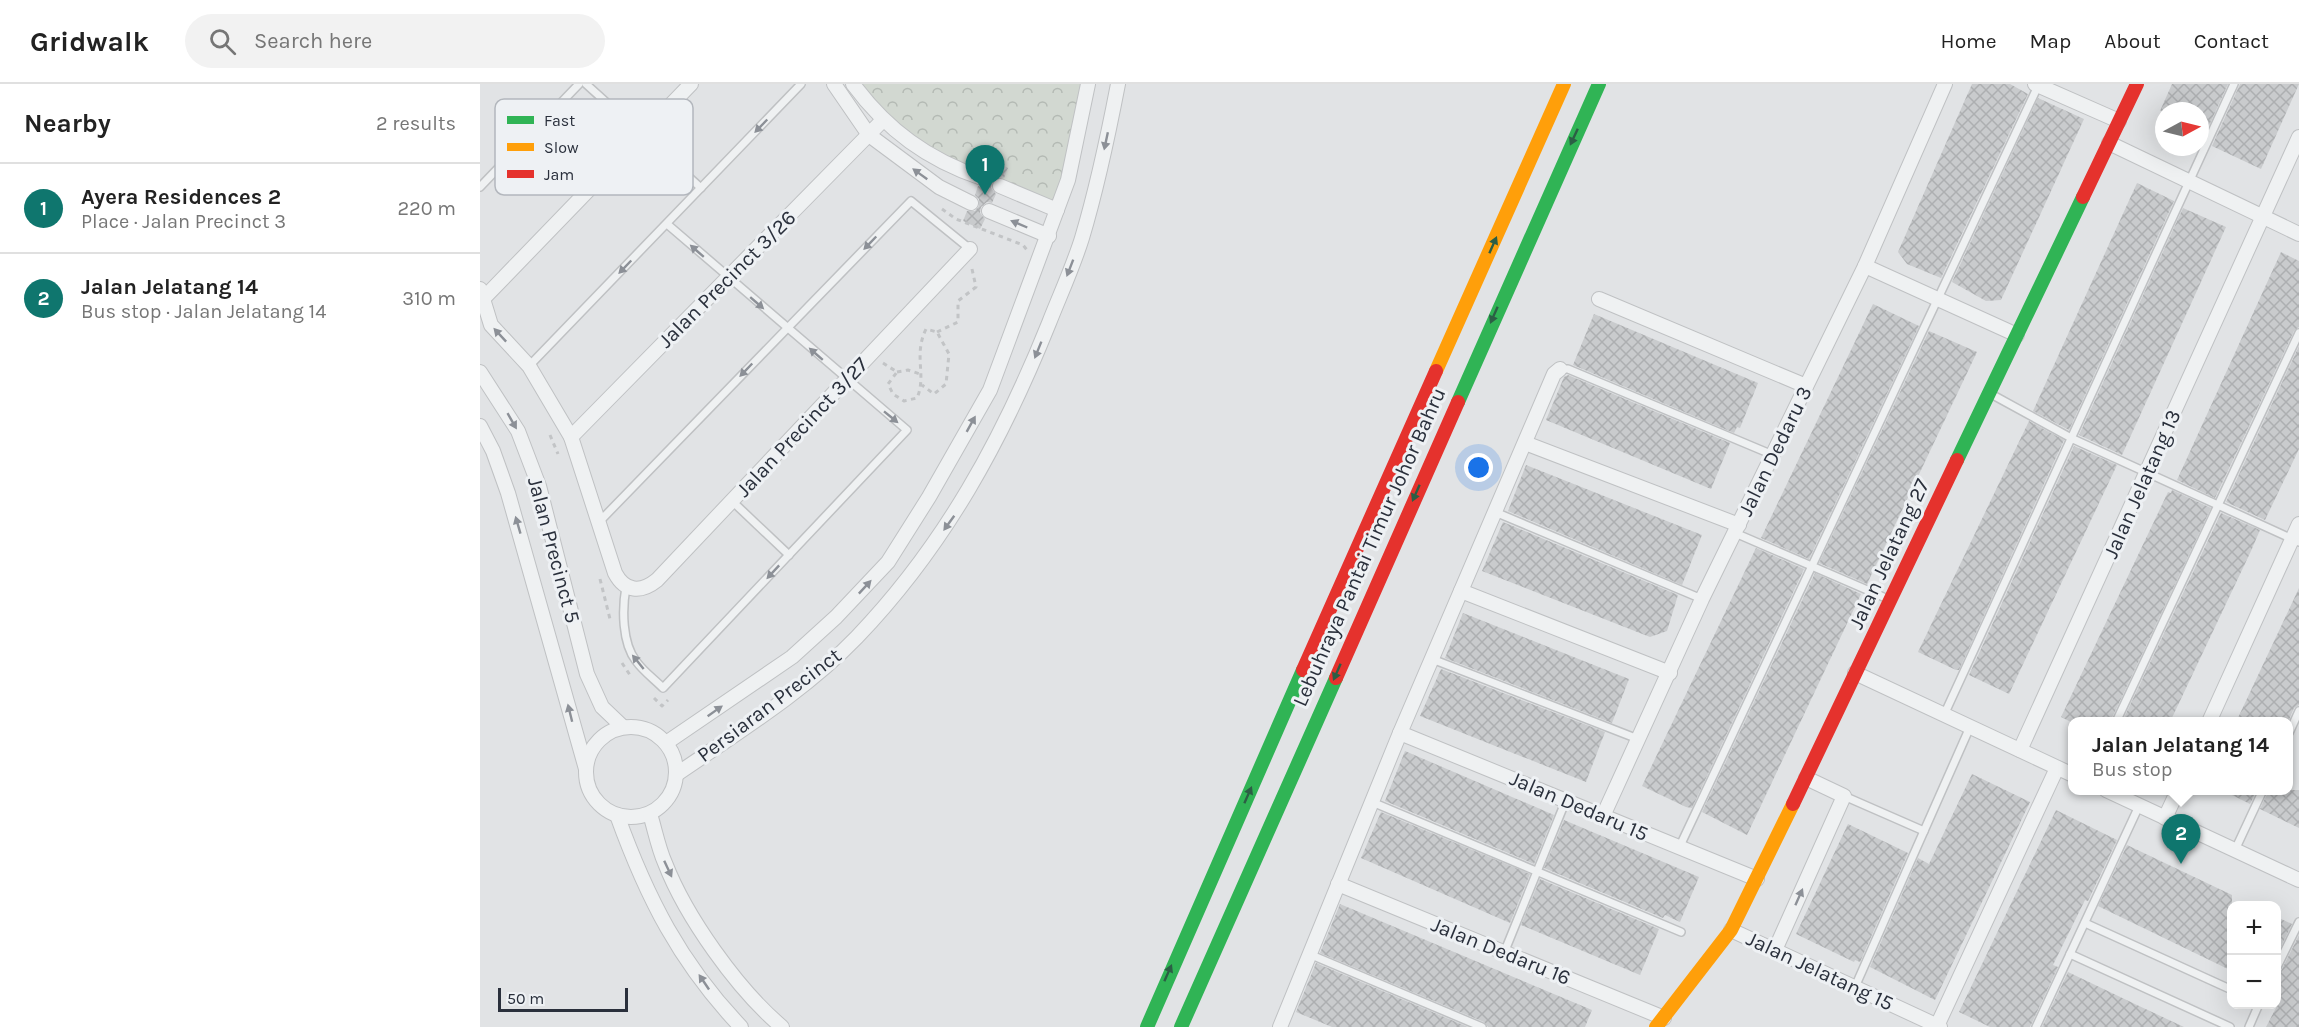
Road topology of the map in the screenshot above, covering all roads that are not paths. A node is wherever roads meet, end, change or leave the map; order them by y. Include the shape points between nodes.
1 (579, 84) edge
2 (586, 84) edge
3 (691, 84) edge
4 (801, 84) edge
5 (834, 84) edge
6 (853, 84) edge
7 (1088, 84) edge
8 (1118, 84) edge
9 (1599, 84) edge
10 (1945, 84) edge
11 (2137, 84) edge
12 (2234, 84) edge
13 (2036, 85) edge
14 (1562, 87) edge
15 (565, 99) edge
16 (603, 99) edge
17 (676, 99) edge
18 (883, 120) junction
19 (2119, 121) junction
20 (869, 135) junction
21 (2299, 137) edge
22 (2109, 143) junction
23 (495, 171) edge
24 (962, 171) junction
25 (982, 178) dead end
26 (693, 181) edge
27 (2187, 182) junction
28 (480, 187) edge
29 (701, 188) junction
30 (581, 195) edge
31 (953, 196) junction
32 (971, 203) dead end
33 (1057, 210) junction
34 (2263, 217) junction
35 (667, 224) junction
36 (2299, 234) edge
37 (1049, 236) junction
38 (970, 249) joint
39 (1865, 266) junction
40 (728, 278) junction
41 (482, 293) edge
42 (1599, 299) dead end
43 (1935, 300) junction
44 (786, 328) junction
45 (2299, 333) edge
46 (2017, 335) junction
47 (529, 366) junction
48 (1560, 369) joint
49 (480, 372) edge
50 (846, 380) junction
51 (1806, 386) junction
52 (1989, 393) junction
53 (480, 426) edge
54 (571, 437) junction
55 (2073, 439) junction
56 (1525, 443) junction
57 (1773, 454) junction
58 (2146, 473) junction
59 (732, 501) junction
60 (2219, 506) junction
61 (1495, 512) junction
62 (600, 521) junction
63 (2299, 524) edge
64 (1737, 529) junction
65 (2296, 541) edge
66 (789, 555) junction
67 (1811, 568) junction
68 (626, 587) junction
69 (1461, 591) junction
70 (1702, 599) junction
71 (1890, 600) junction
72 (1432, 659) junction
73 (1670, 673) junction
74 (1856, 673) junction
75 (1944, 715) junction
76 (2118, 717) edge
77 (2211, 717) edge
78 (623, 727) junction
79 (1970, 727) junction
80 (1400, 733) junction
81 (1638, 739) junction
82 (666, 743) junction
83 (2020, 750) junction
84 (2057, 768) junction
85 (586, 769) junction
86 (2068, 773) edge
87 (677, 774) junction
88 (1806, 778) junction
89 (2116, 795) edge
90 (2176, 795) edge
91 (2261, 795) edge
92 (1844, 796) junction
93 (1566, 800) junction
94 (1372, 802) junction
95 (2139, 806) junction
96 (650, 814) junction
97 (617, 816) junction
98 (1603, 816) junction
99 (2165, 818) junction
100 (1924, 831) junction
101 (1679, 849) junction
102 (2235, 850) junction
103 (1537, 871) junction
104 (1757, 879) junction
105 (2299, 880) edge
106 (1338, 884) junction
107 (2299, 922) edge
108 (2085, 923) junction
109 (1731, 930) junction
110 (1681, 932) dead end
111 (1776, 950) junction
112 (1504, 953) junction
113 (1310, 954) junction
114 (2070, 954) junction
115 (2281, 960) edge
116 (1855, 987) junction
117 (2227, 988) edge
118 (2257, 1009) edge
119 (1660, 1023) edge
120 (1939, 1026) edge
121 (741, 1027) edge
122 (782, 1027) edge
123 (1147, 1027) edge
124 (1181, 1027) edge
125 (1280, 1027) edge
126 (1482, 1027) edge
127 (2036, 1027) edge
128 (2230, 1027) edge
129 (2249, 1027) edge

1 - 15 lane
2 - 16 lane
3 - 17 street
4 -> 29 lane
5 - 20 street
6 - 18 street
7 - 33 street, Persiaran Precinct via 1068,180
8 -> 87 street, Persiaran Precinct via 1081,240 1060,296 995,446 954,516 905,582 856,638 811,678
9 -> 124 main road, Lebuhraya Pantai Timur Johor Bahru
10 - 39 street, Jalan Dedaru 3
11 - 19 main road, Jalan Jelatang 27
12 - 27 lane
13 - 19 street
13 - 43 lane
123 -> 14 main road, Lebuhraya Pantai Timur Johor Bahru via 1168,972
18 - 20 street, Jalan Precinct 3/26
18 - 24 street via 932,158
19 - 22 main road, Jalan Jelatang 27
31 -> 20 street
20 - 40 street, Jalan Precinct 3/26
21 - 34 street, Jalan Jelatang 13
22 - 27 street
22 - 46 main road, Jalan Jelatang 27
23 - 28 lane
24 - 25 street
24 - 31 street
26 - 29 lane
27 - 34 street
27 - 55 lane
29 - 35 lane
30 - 41 street
31 - 32 street
33 - 37 street, Persiaran Precinct
37 -> 33 street via 993,212 1003,188
34 - 36 street
34 - 58 street, Jalan Jelatang 13
40 -> 35 lane
35 -> 47 lane
82 -> 37 street, Persiaran Precinct via 792,657 888,562 990,390
38 -> 44 lane via 911,201
38 - 50 street, Jalan Precinct 3/27
39 - 43 street
39 - 51 street, Jalan Dedaru 3
40 -> 44 lane
40 - 54 street, Jalan Precinct 3/26
47 -> 41 street via 491,325
42 - 51 street
43 - 46 street
43 - 67 lane
50 -> 44 lane
44 -> 62 lane
45 - 60 lane
46 - 52 main road, Jalan Jelatang 27
47 - 54 street
48 - 56 street via 1554,374
48 - 57 lane
49 -> 78 street, Jalan Precinct 5 via 518,431 539,486 587,674 603,707
50 - 59 street, Jalan Precinct 3/27
50 -> 66 lane via 907,430
51 - 57 street, Jalan Dedaru 3
52 - 55 lane
52 - 71 main road, Jalan Jelatang 27
85 -> 53 street, Jalan Precinct 5 via 508,493
54 - 62 street
55 - 58 lane
55 - 75 lane
56 - 61 street
56 - 64 street
57 - 64 street, Jalan Dedaru 3
58 - 60 lane
58 - 83 street, Jalan Jelatang 13
59 - 66 lane
59 - 68 street, Jalan Precinct 3/27 via 648,588
60 - 65 lane
60 - 76 lane
61 - 69 street
61 - 70 lane
62 - 68 street via 615,573
63 - 65 street
64 - 67 lane
64 - 70 street, Jalan Dedaru 3
65 - 77 street
66 -> 68 lane via 663,688 636,662 629,648 624,612
67 - 71 lane
67 - 101 lane
69 - 72 street
69 - 73 street
70 - 73 street, Jalan Dedaru 3
71 - 74 main road, Jalan Jelatang 27
72 - 80 street
72 - 81 lane
73 - 81 street, Jalan Dedaru 3
74 - 75 street
74 - 88 main road, Jalan Jelatang 27
75 - 79 street
78 - 82 street via 647,729
78 - 85 street via 594,746
79 - 83 street
79 - 100 lane
80 - 93 street, Jalan Dedaru 15
80 - 94 street
81 - 98 street, Jalan Dedaru 3
82 - 87 street
83 - 84 street
84 - 86 street
84 - 120 street
85 - 97 street via 587,784 594,797
87 - 96 street via 669,798
88 - 92 street
88 - 104 main road, Jalan Jelatang 27
89 - 95 street
90 - 99 street
91 - 102 lane
92 - 100 lane
111 -> 92 street
93 - 98 street, Jalan Dedaru 15
93 - 103 lane
94 - 103 lane
94 - 106 street
95 - 99 street
95 - 108 lane
96 - 97 street via 639,818
96 -> 122 street via 665,863 687,909 737,981
121 -> 97 street via 716,1001 660,918
98 - 101 street, Jalan Dedaru 15
99 - 102 street
100 - 116 lane
101 - 104 street, Jalan Dedaru 15
102 - 105 street
103 - 110 lane
103 - 112 lane
104 - 109 main road, Jalan Jelatang 27
106 - 112 street, Jalan Dedaru 16
106 - 113 street
107 - 115 lane
108 - 114 lane
108 - 117 lane
109 - 111 street, Jalan Jelatang 15
109 - 119 main road, Jalan Jelatang 27
111 - 116 street, Jalan Jelatang 15
112 - 119 street, Jalan Dedaru 16
113 - 125 street
113 - 126 lane
114 - 127 lane
114 - 128 lane
116 - 120 street, Jalan Jelatang 15
118 - 129 lane

